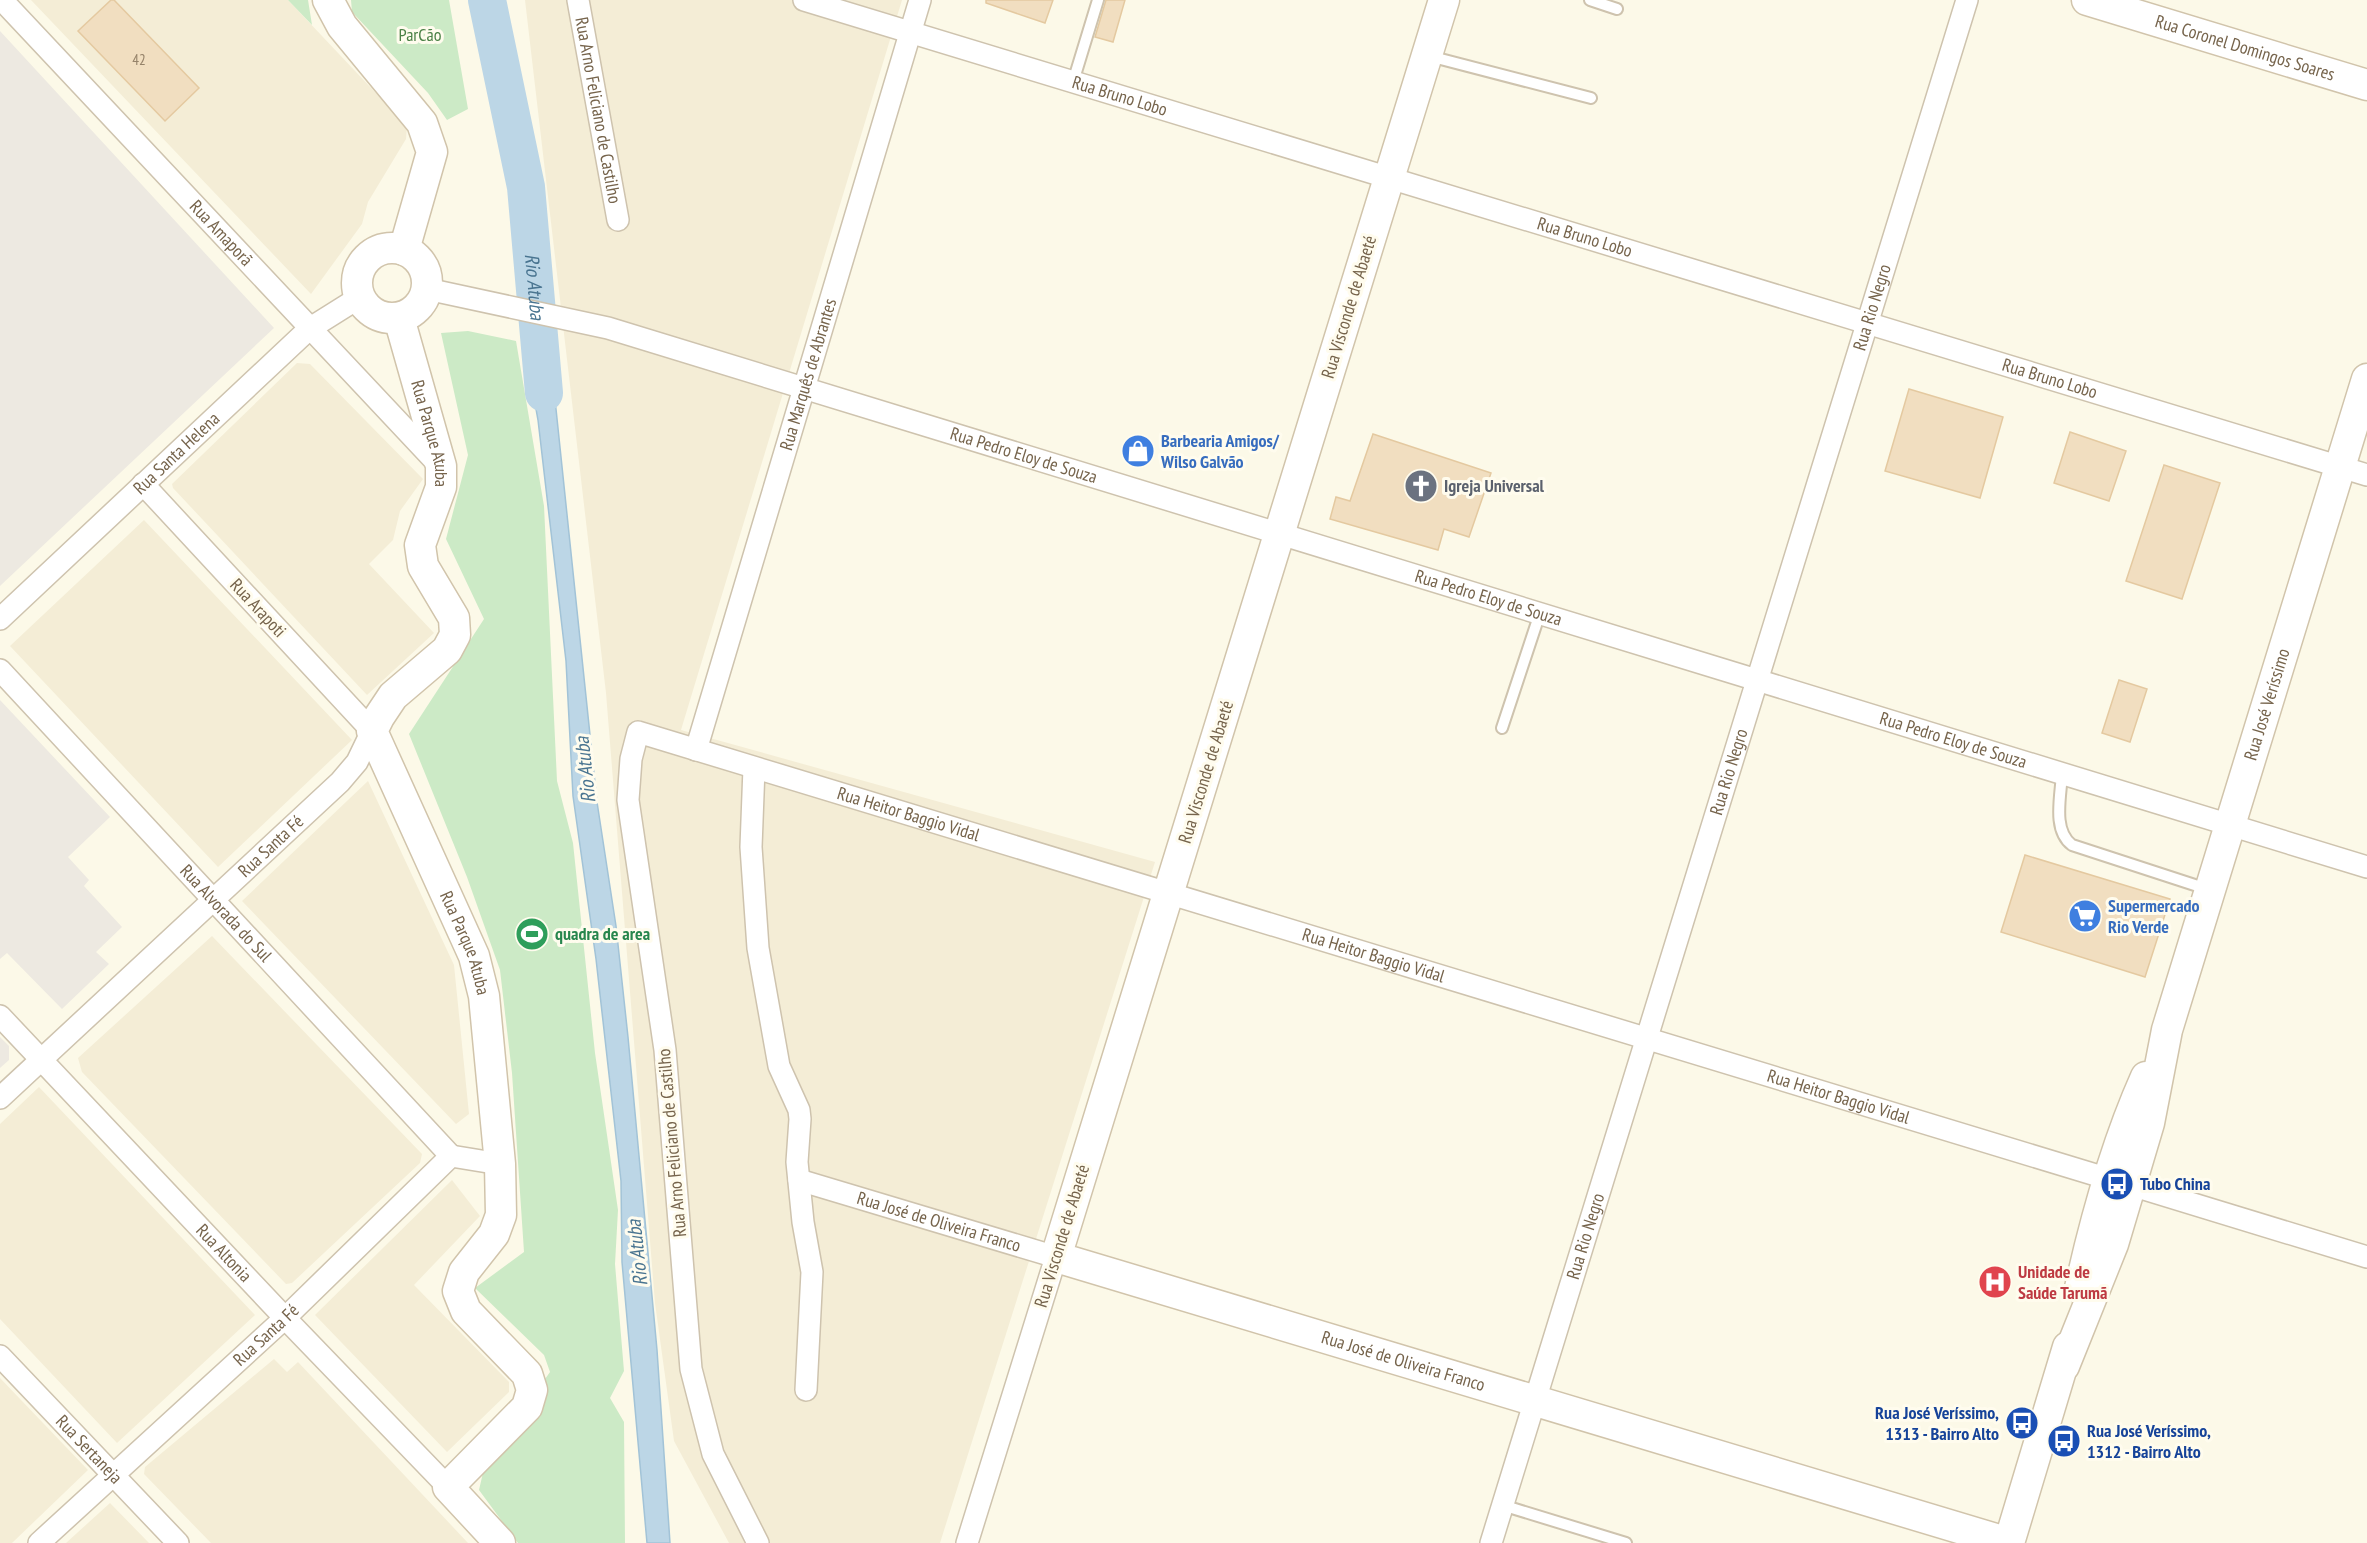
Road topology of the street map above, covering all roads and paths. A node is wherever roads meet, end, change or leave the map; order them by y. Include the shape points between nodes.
1 (2, 0) edge
2 (328, 0) edge
3 (578, 0) edge
4 (804, 0) edge
5 (920, 0) edge
6 (1098, 0) edge
7 (1444, 0) edge
8 (1590, 0) edge
9 (1967, 0) edge
10 (2087, 0) edge
11 (1617, 9) dead end
12 (910, 32) junction
13 (1427, 55) junction
14 (1072, 82) junction
15 (2367, 85) edge
16 (1592, 98) dead end
17 (1389, 178) junction
18 (618, 220) dead end
19 (404, 250) junction
20 (427, 289) junction
21 (360, 297) junction
22 (399, 318) junction
23 (1867, 323) junction
24 (309, 329) junction
25 (2367, 379) edge
26 (804, 388) junction
27 (441, 466) junction
28 (2354, 471) edge
29 (143, 484) junction
30 (1280, 534) junction
31 (1540, 614) junction
32 (0, 619) edge
33 (0, 670) edge
34 (1757, 680) junction
35 (1502, 728) dead end
36 (372, 731) junction
37 (638, 732) joint
38 (696, 750) junction
39 (754, 768) junction
40 (2062, 773) junction
41 (2230, 825) junction
42 (2367, 867) edge
43 (2210, 890) junction
44 (1168, 893) junction
45 (213, 900) junction
46 (0, 1016) edge
47 (1646, 1038) junction
48 (40, 1060) junction
49 (0, 1098) edge
50 (451, 1156) junction
51 (500, 1164) junction
52 (799, 1180) junction
53 (2120, 1182) junction
54 (1056, 1257) junction
55 (2367, 1257) edge
56 (285, 1318) junction
57 (0, 1356) edge
58 (806, 1390) dead end
59 (1534, 1401) junction
60 (112, 1474) junction
61 (448, 1487) junction
62 (1502, 1505) junction
63 (39, 1543) edge
64 (178, 1543) edge
65 (500, 1543) edge
66 (758, 1543) edge
67 (968, 1543) edge
68 (1491, 1543) edge
69 (1626, 1543) edge
70 (2009, 1543) edge

1 - 24 street, Rua Amaporã
2 - 19 street via 342,26 422,123 432,152
3 - 18 street, Rua Arno Feliciano de Castilho
4 - 12 street, Rua Bruno Lobo
5 - 12 street, Rua Marquês de Abrantes
6 - 14 lane
7 - 13 street, Rua Visconde de Abaeté
8 - 11 lane
9 - 23 street, Rua Rio Negro
10 - 15 street, Rua Coronel Domingos Soares
12 - 14 street, Rua Bruno Lobo
12 - 26 street, Rua Marquês de Abrantes
13 - 16 lane
13 - 17 street, Rua Visconde de Abaeté
14 - 17 street, Rua Bruno Lobo
17 - 23 street, Rua Bruno Lobo
17 - 30 street, Rua Visconde de Abaeté
19 - 20 street via 413,254 425,269
19 - 21 street via 381,250 363,264 358,275
20 - 22 street via 418,308
20 - 26 street, Rua Pedro Eloy de Souza via 608,328
21 - 22 street via 376,314
21 - 24 street, Rua Santa Helena
22 - 27 street, Rua Parque Atuba
23 - 28 street, Rua Bruno Lobo
23 - 34 street, Rua Rio Negro
24 - 27 street, Rua Amaporã
24 - 29 street, Rua Santa Helena
25 - 28 street, Rua José Veríssimo
26 - 30 street, Rua Pedro Eloy de Souza
26 - 38 street, Rua Marquês de Abrantes
27 - 36 street, Rua Parque Atuba via 441,487 420,545 423,566 454,618 455,635 447,650 393,696
28 - 41 street, Rua José Veríssimo
29 - 32 street, Rua Santa Helena
29 - 36 street, Rua Arapoti
30 - 31 street, Rua Pedro Eloy de Souza
30 - 44 street, Rua Visconde de Abaeté
31 - 34 street, Rua Pedro Eloy de Souza
31 - 35 lane
33 - 45 street, Rua Alvorada do Sul
34 - 40 street, Rua Pedro Eloy de Souza
34 - 47 street, Rua Rio Negro
36 - 45 street, Rua Santa Fé via 357,762 340,782
36 - 51 street, Rua Parque Atuba via 474,956 484,996
37 - 38 street, Rua Heitor Baggio Vidal
37 - 66 street, Rua Arno Feliciano de Castilho via 628,800 666,1062 691,1368 713,1454
38 - 39 street, Rua Heitor Baggio Vidal
39 - 44 street, Rua Heitor Baggio Vidal
39 - 52 street via 753,904 780,1066 799,1110
40 - 41 street, Rua Pedro Eloy de Souza
40 - 43 lane via 2063,838 2072,845
41 - 42 street, Rua Pedro Eloy de Souza
41 - 43 street, Rua José Veríssimo
43 - 53 street, Rua José Veríssimo via 2167,1030 2149,1123
44 - 47 street, Rua Heitor Baggio Vidal
44 - 54 street, Rua Visconde de Abaeté
45 - 48 street, Rua Santa Fé
45 - 50 street, Rua Alvorada do Sul
46 - 48 street, Rua Altonia
47 - 53 street, Rua Heitor Baggio Vidal
47 - 59 street, Rua Rio Negro
48 - 49 street, Rua Santa Fé
48 - 56 street, Rua Altonia
50 - 51 street
50 - 56 street, Rua Santa Fé
51 - 61 street, Rua Parque Atuba via 501,1215 494,1234 464,1272 458,1291 466,1311 527,1374 532,1390 526,1407
52 - 54 street, Rua José de Oliveira Franco
52 - 58 street via 812,1272
53 - 55 street, Rua Heitor Baggio Vidal
53 - 70 street, Rua José Veríssimo via 2113,1244 2064,1366
54 - 59 street, Rua José de Oliveira Franco
54 - 67 street, Rua Visconde de Abaeté
56 - 60 street, Rua Santa Fé
56 - 61 street, Rua Altonia
57 - 60 street, Rua Sertaneja
59 - 62 street, Rua Rio Negro
59 - 70 street, Rua José de Oliveira Franco
60 - 63 street, Rua Santa Fé
60 - 64 street, Rua Sertaneja
61 - 65 street
62 - 68 street, Rua Rio Negro
62 - 69 lane

